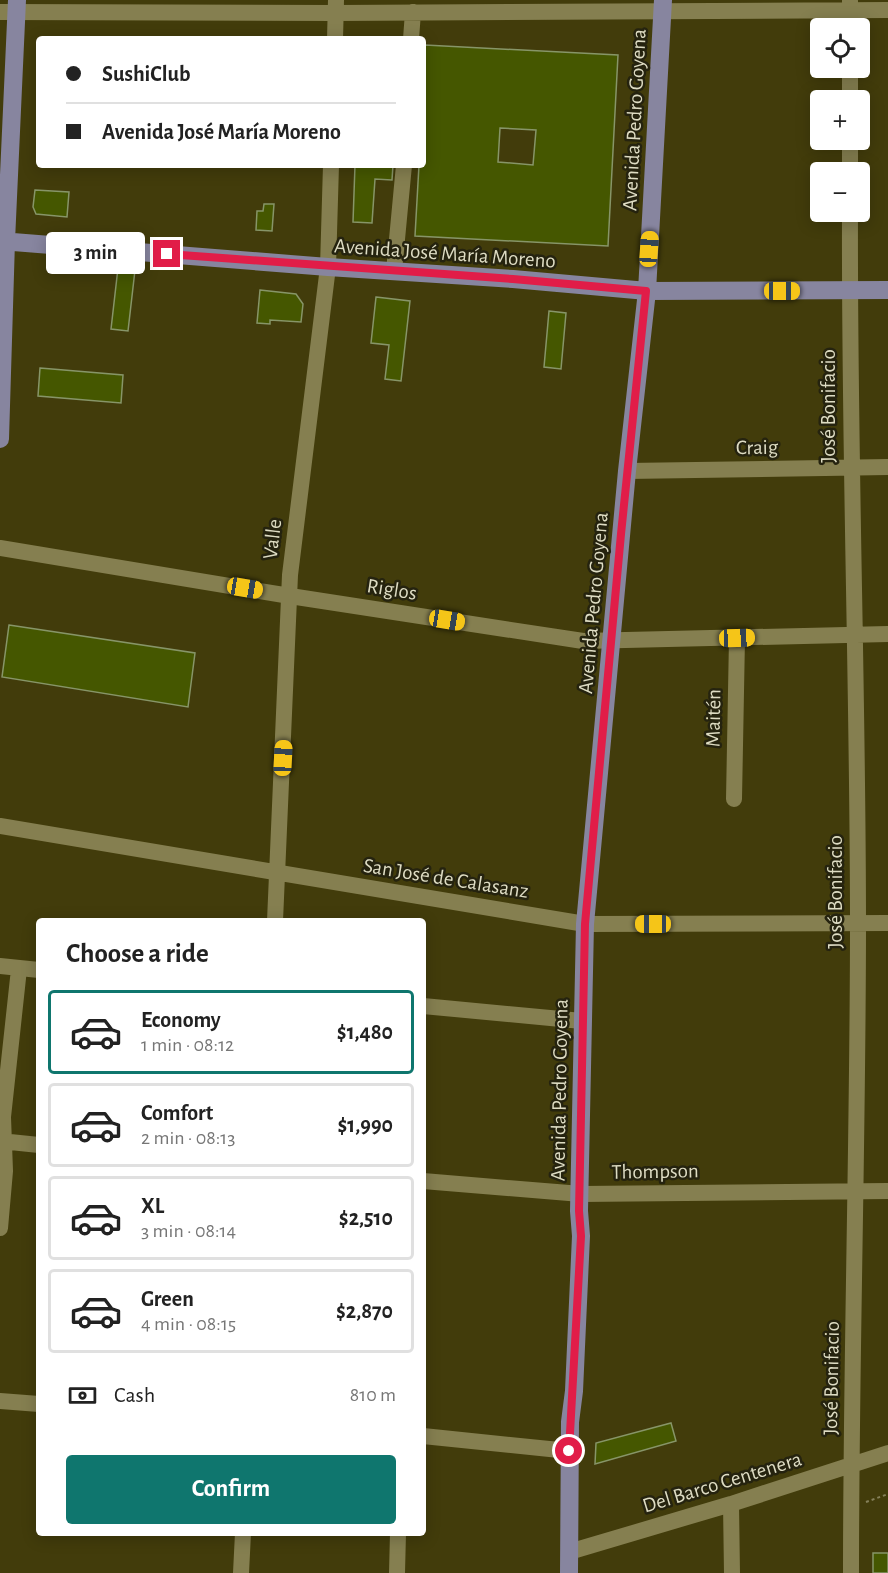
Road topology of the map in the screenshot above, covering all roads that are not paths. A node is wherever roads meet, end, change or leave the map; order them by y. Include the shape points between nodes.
1 (850, 5) edge
2 (193, 6) edge
3 (336, 6) edge
4 (662, 6) edge
5 (11, 8) edge
6 (888, 10) edge
7 (413, 12) junction
8 (335, 36) edge
9 (411, 36) edge
10 (331, 168) edge
11 (404, 168) edge
12 (850, 222) edge
13 (3, 241) edge
14 (328, 267) junction
15 (394, 271) junction
16 (849, 290) junction
17 (888, 290) edge
18 (646, 291) junction
19 (0, 439) edge
20 (888, 467) edge
21 (851, 468) junction
22 (627, 471) junction
23 (0, 548) edge
24 (290, 596) junction
25 (855, 634) junction
26 (888, 634) edge
27 (737, 638) junction
28 (611, 640) junction
29 (734, 799) dead end
30 (0, 826) edge
31 (278, 873) junction
32 (275, 918) edge
33 (585, 924) junction
34 (858, 924) junction
35 (888, 924) edge
36 (0, 966) edge
37 (19, 969) junction
38 (36, 970) edge
39 (426, 1006) edge
40 (582, 1021) junction
41 (2, 1141) edge
42 (36, 1145) edge
43 (426, 1181) edge
44 (855, 1191) junction
45 (888, 1191) edge
46 (580, 1203) junction
47 (0, 1228) edge
48 (0, 1401) edge
49 (36, 1404) edge
50 (426, 1436) edge
51 (569, 1451) junction
52 (888, 1453) edge
53 (853, 1464) junction
54 (731, 1504) junction
55 (243, 1536) edge
56 (398, 1536) edge
57 (569, 1552) junction
58 (241, 1573) edge
59 (397, 1573) edge
60 (568, 1573) edge
61 (732, 1573) edge
62 (851, 1573) edge

1 - 4 street
1 - 6 street
2 - 3 street
2 - 5 street
3 - 7 street
3 - 8 street
4 - 7 street
4 - 18 main road, Avenida Pedro Goyena
5 - 13 main road
7 - 9 street
10 - 14 street, Valle
11 - 15 street
12 - 16 street, José Bonifacio
13 - 14 main road, Avenida José María Moreno
13 - 19 main road
14 - 15 main road, Avenida José María Moreno
14 - 24 street, Valle
15 - 18 main road, Avenida José María Moreno
16 - 17 main road, Avenida José María Moreno
16 - 18 main road, Avenida José María Moreno
16 - 21 street, José Bonifacio
18 - 22 main road, Avenida Pedro Goyena
20 - 21 street, Craig
21 - 22 street, Craig
21 - 25 street, José Bonifacio
22 - 28 main road, Avenida Pedro Goyena
23 - 24 street, Riglos
24 - 28 street, Riglos via 583,641
24 - 31 street, Valle
25 - 26 street, Riglos
25 - 27 street, Riglos
25 - 34 street, José Bonifacio
27 - 28 street, Riglos
27 - 29 street, Maitén
28 - 33 main road, Avenida Pedro Goyena
30 - 31 street, San José de Calasanz
31 - 32 street, Valle
31 - 33 street, San José de Calasanz
33 - 34 street, San José de Calasanz
33 - 40 main road, Avenida Pedro Goyena
34 - 35 street, San José de Calasanz
34 - 44 street, José Bonifacio
36 - 37 street
37 - 38 street
37 - 41 street
39 - 40 street
40 - 46 main road, Avenida Pedro Goyena
41 - 42 street
41 - 47 street via 5,1172
43 - 46 street, Thompson
44 - 45 street, Thompson
44 - 46 street, Thompson
44 - 53 street, José Bonifacio
46 - 51 main road, Avenida Pedro Goyena via 572,1235 565,1380
48 - 49 street
50 - 51 street
51 - 57 main road, Avenida Pedro Goyena
52 - 53 street, Del Barco Centenera
53 - 54 street, Del Barco Centenera
53 - 62 street, José Bonifacio
54 - 57 street, Del Barco Centenera
54 - 61 street
55 - 58 street
56 - 59 street
57 - 60 main road, Avenida Pedro Goyena

